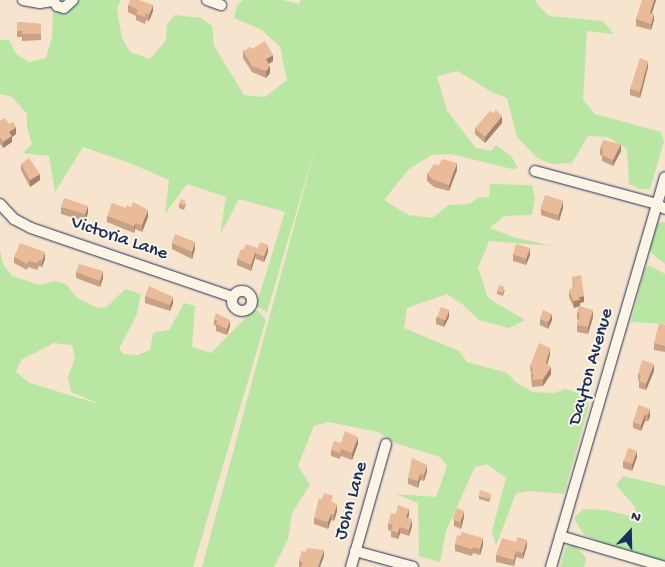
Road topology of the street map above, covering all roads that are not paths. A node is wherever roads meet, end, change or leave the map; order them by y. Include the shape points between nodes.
1 (24, 0) edge
2 (53, 0) edge
3 (73, 0) edge
4 (207, 0) edge
5 (221, 5) dead end
6 (535, 171) dead end
7 (665, 176) edge
8 (0, 204) edge
9 (661, 207) edge
10 (233, 297) dead end
11 (386, 444) dead end
12 (560, 536) junction
13 (355, 551) junction
14 (351, 567) edge
15 (413, 567) edge
16 (551, 567) edge
17 (665, 567) edge

1 - 2 street via 40,3
2 - 3 street via 64,8
4 - 5 street
6 - 9 street
7 - 9 street, Dayton Avenue
8 - 10 street, Victoria Lane via 14,219 31,228
9 - 12 street, Dayton Avenue
11 - 13 street, John Lane
12 - 16 street, Dayton Avenue
12 - 17 street
13 - 14 street, John Lane
13 - 15 street

